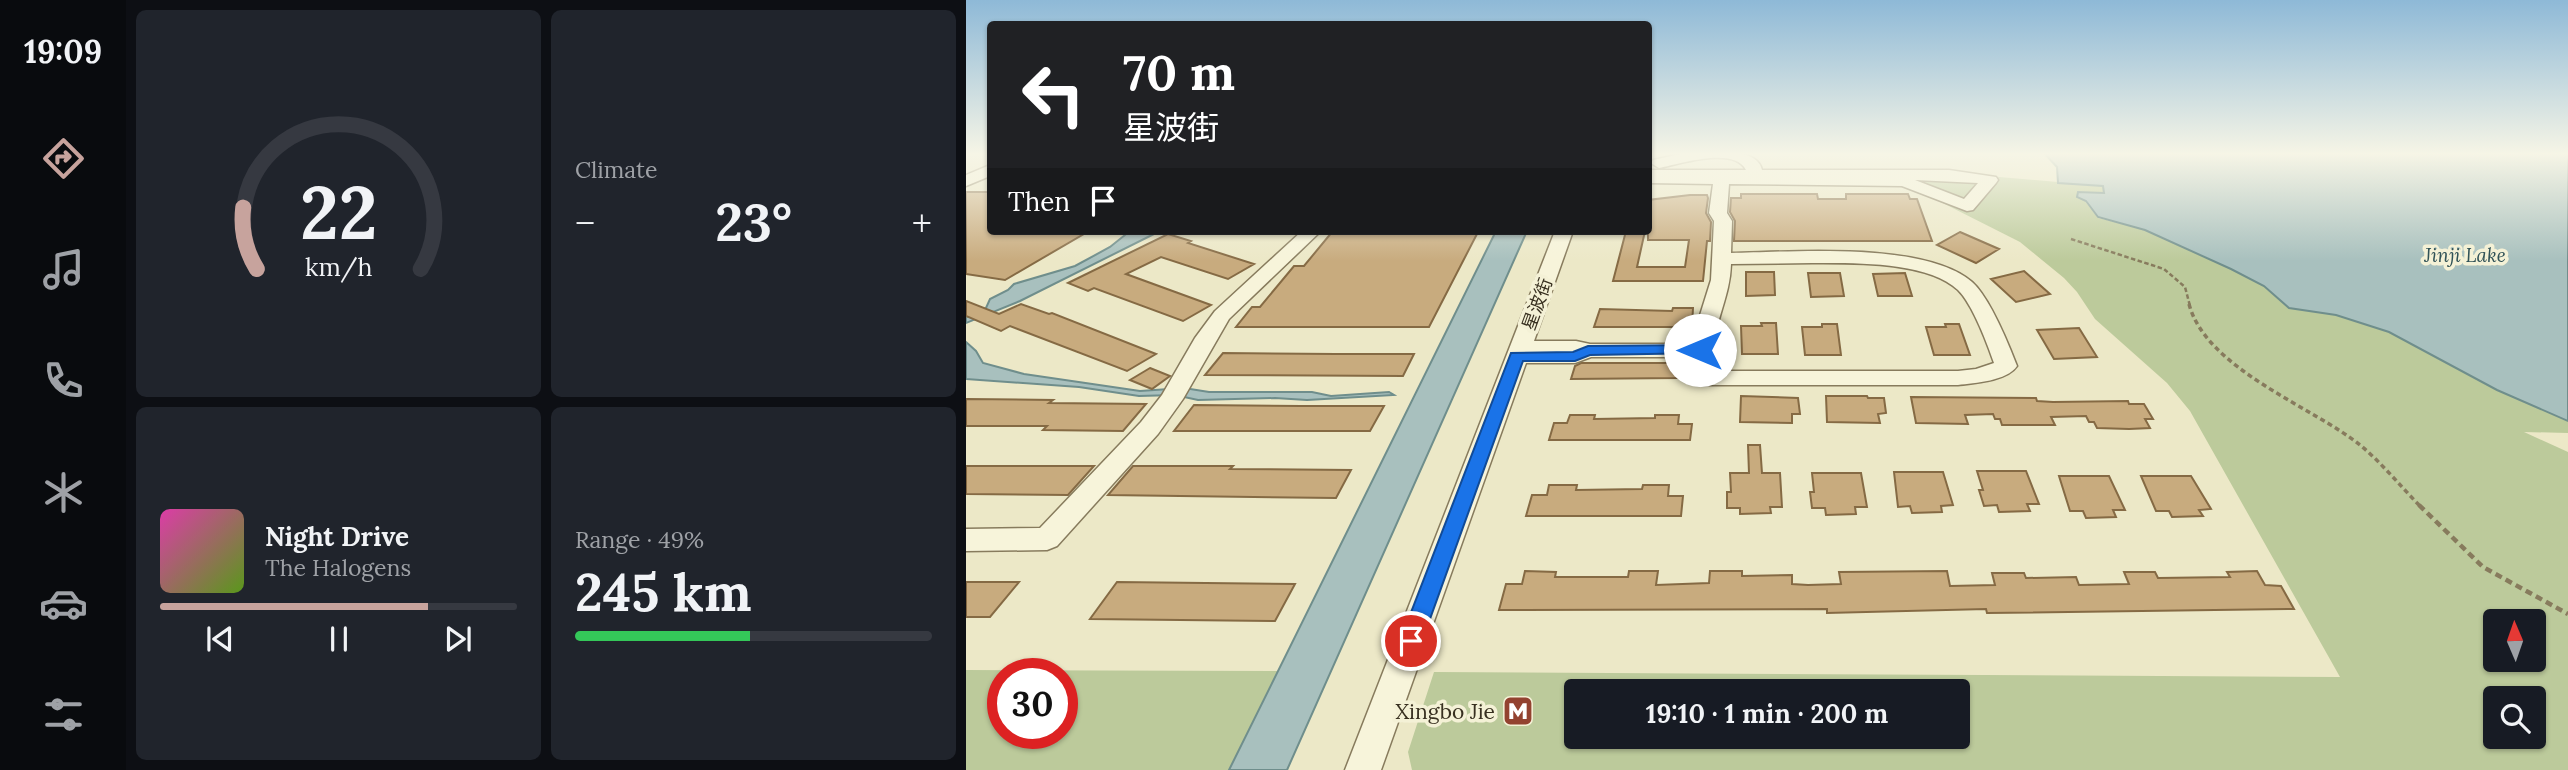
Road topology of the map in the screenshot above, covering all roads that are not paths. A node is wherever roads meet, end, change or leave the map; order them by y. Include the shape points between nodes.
1 (1721, 189) edge
2 (1926, 189) edge
3 (1982, 189) edge
4 (1307, 235) edge
5 (1563, 235) edge
6 (1721, 258) junction
7 (1700, 350) junction
8 (1519, 352) junction
9 (966, 540) edge
10 (1363, 770) edge

1 - 6 street
2 - 3 street via 1967,206
4 - 9 street via 1222,315 1206,335 1175,394 1139,442 1047,538
5 - 8 street, 星波街
6 - 7 street via 1721,280
6 - 7 street via 1885,259 1932,269 1968,289 2006,366 1958,378 1704,378
7 - 8 street via 1588,351 1575,356
8 - 10 street, 星波街

